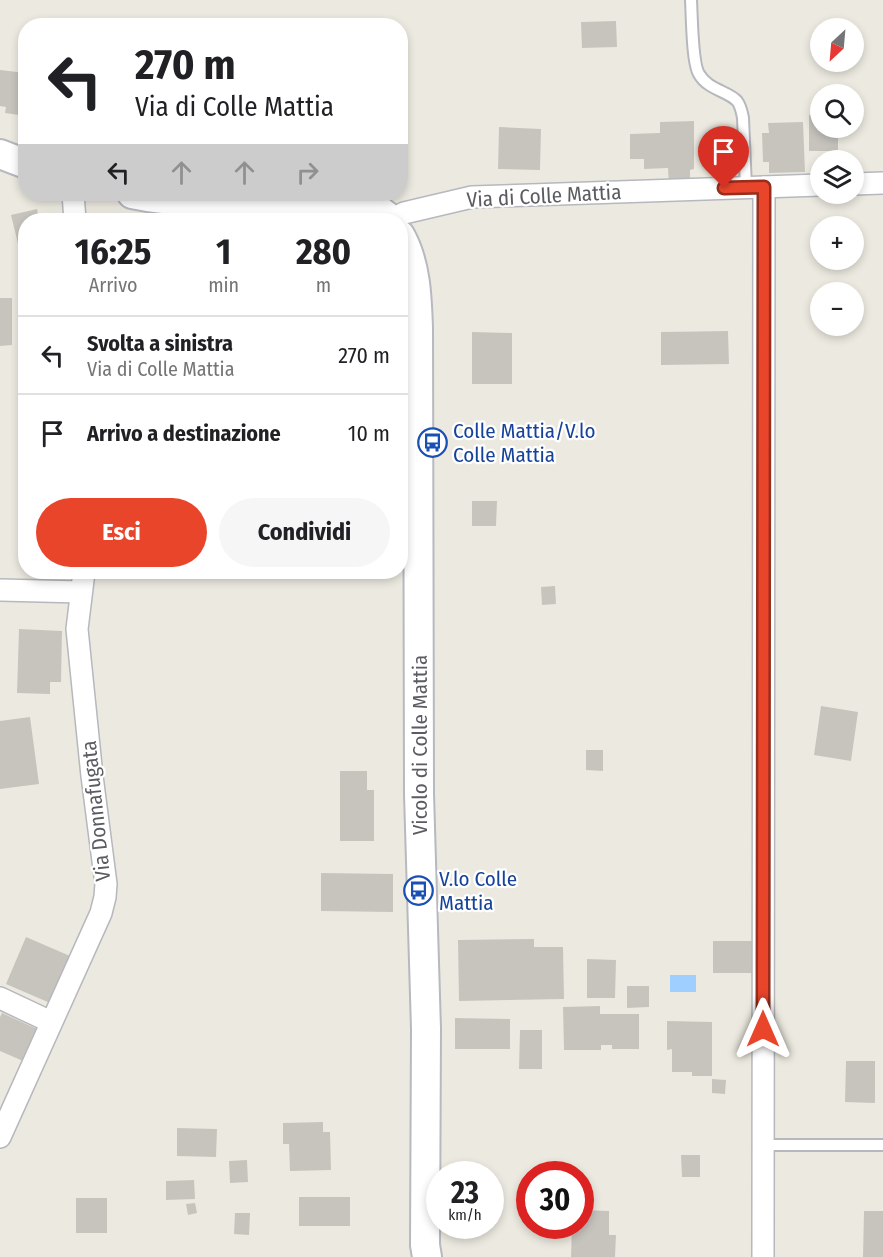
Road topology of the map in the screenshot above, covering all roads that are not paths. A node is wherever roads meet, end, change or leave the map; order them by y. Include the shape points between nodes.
1 (691, 0) edge
2 (0, 154) edge
3 (18, 161) edge
4 (883, 183) edge
5 (864, 184) edge
6 (810, 185) edge
7 (755, 187) junction
8 (355, 201) edge
9 (382, 213) edge
10 (404, 213) edge
11 (408, 252) edge
12 (83, 582) edge
13 (0, 590) edge
14 (0, 998) edge
15 (51, 1022) junction
16 (0, 1137) edge
17 (763, 1145) junction
18 (883, 1145) edge
19 (427, 1257) edge
20 (763, 1257) edge

1 - 7 lane via 695,64 711,86 738,102
2 - 3 street
4 - 5 street
6 - 7 street, Via di Colle Mattia
7 - 10 street, Via di Colle Mattia via 472,197
7 - 17 street
8 - 9 street, Via di Colle Mattia
11 - 19 street, Vicolo di Colle Mattia via 418,328 419,794
12 - 13 street
12 - 15 street, Via Donnafugata via 77,629 106,884 100,913
14 - 15 street
15 - 16 street, Via Donnafugata
17 - 18 lane
17 - 20 street

